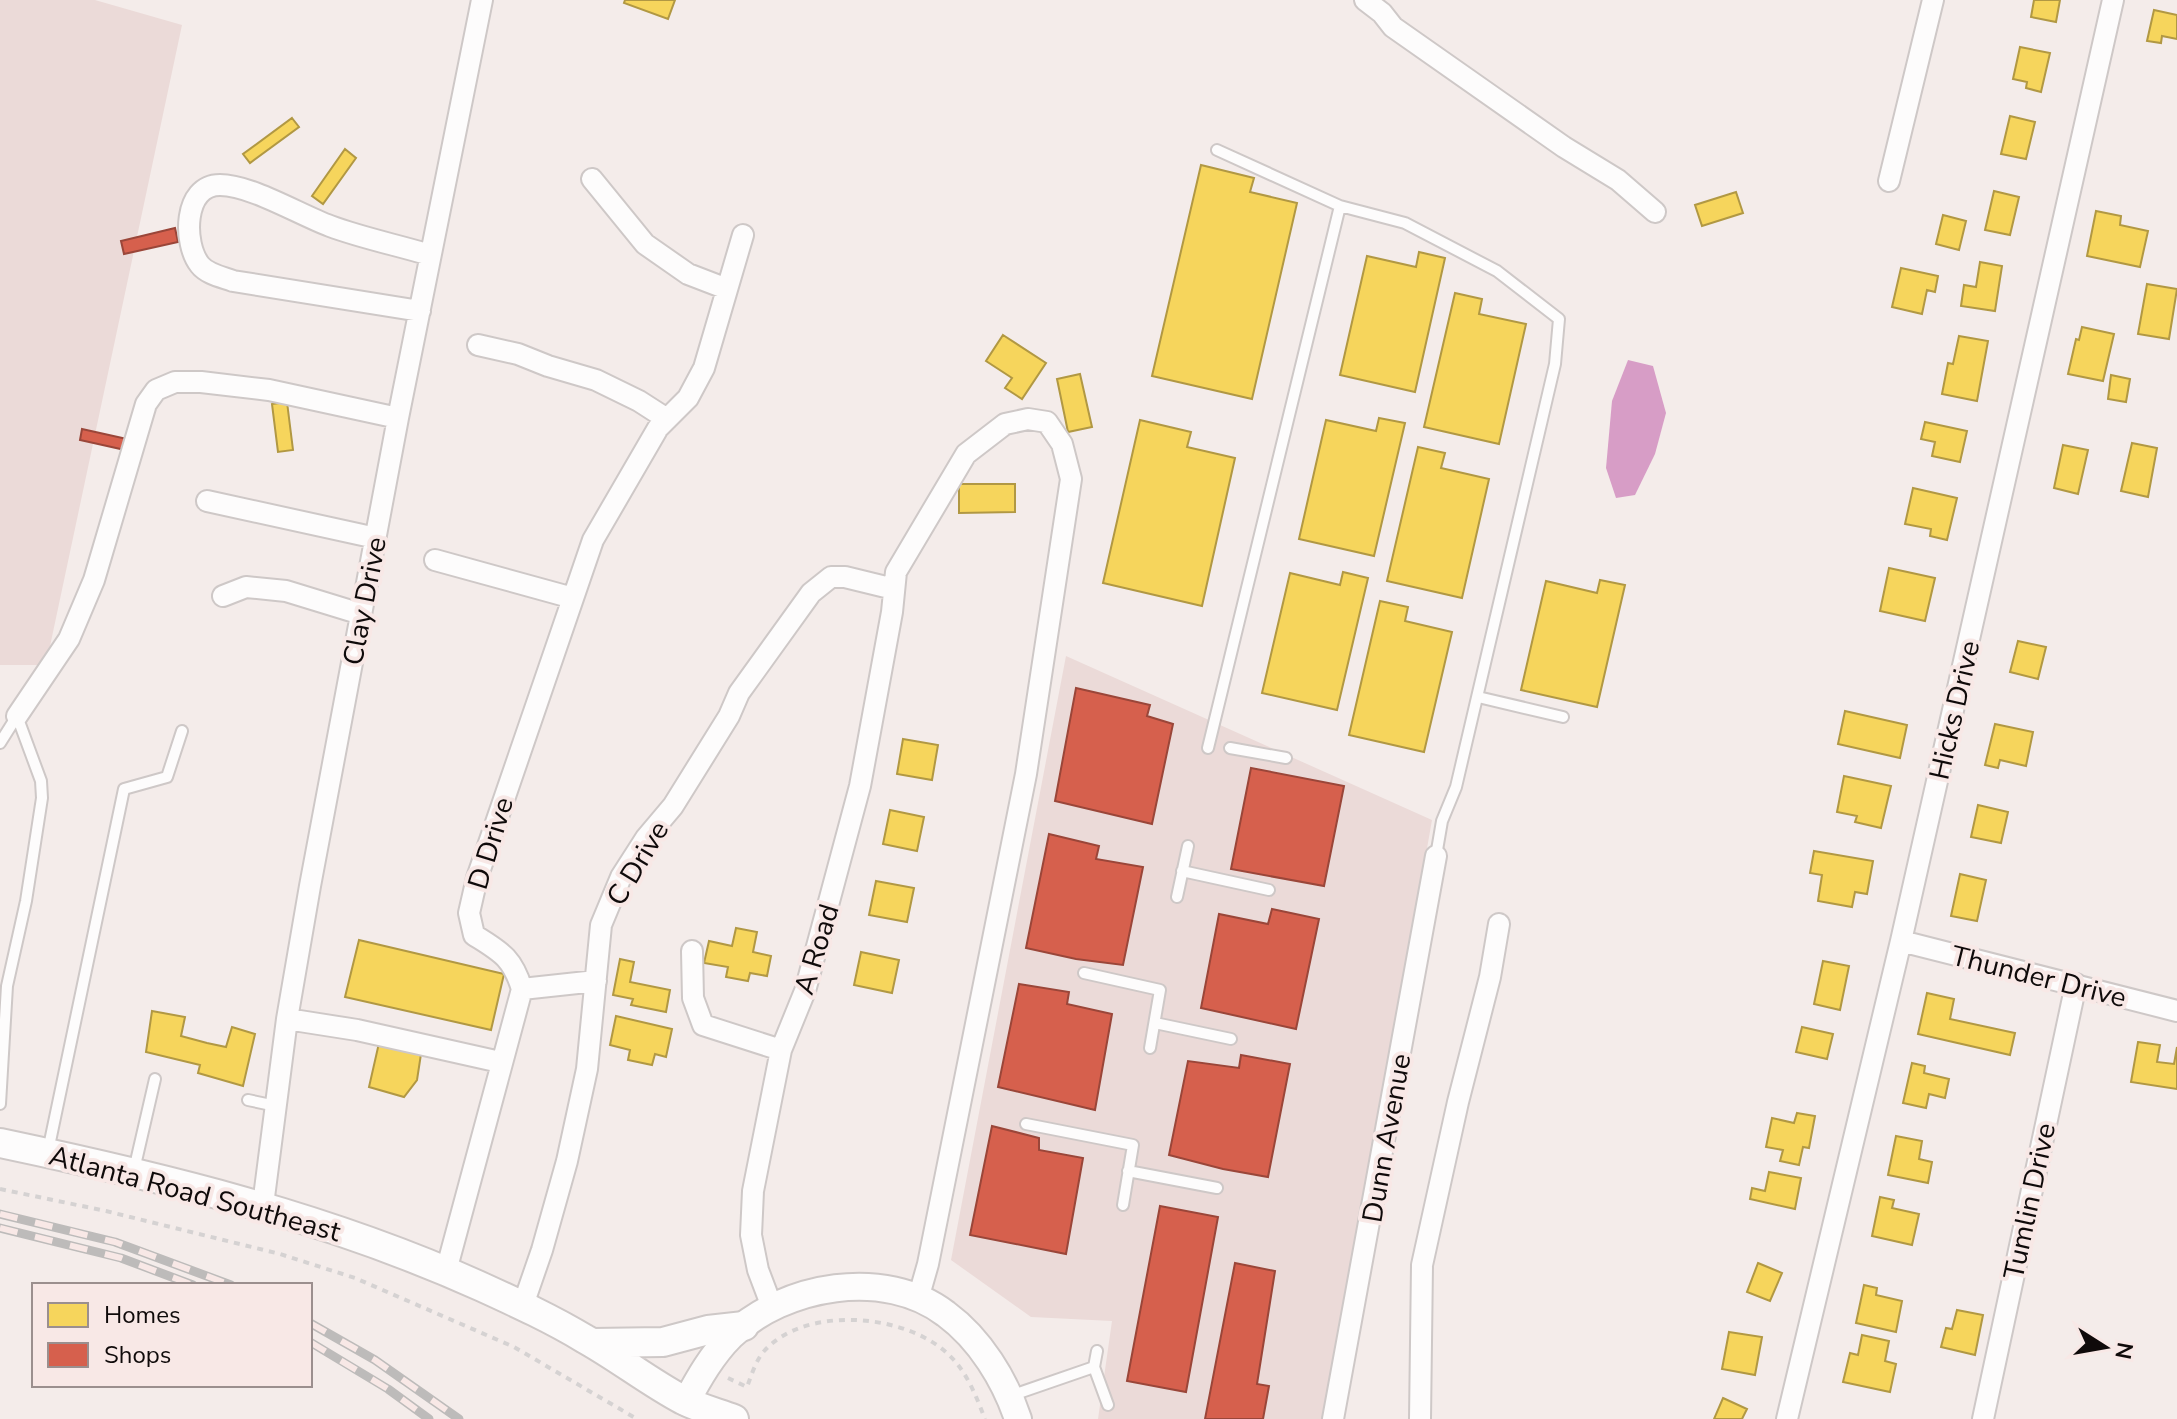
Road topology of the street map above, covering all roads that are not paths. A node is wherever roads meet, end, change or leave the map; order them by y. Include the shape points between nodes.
1 (482, 0) edge
2 (1933, 0) edge
3 (2113, 0) edge
4 (1378, 4) edge
5 (1217, 150) dead end
6 (592, 179) dead end
7 (1889, 181) dead end
8 (1340, 206) junction
9 (1655, 212) dead end
10 (743, 235) dead end
11 (430, 255) junction
12 (727, 289) junction
13 (420, 311) junction
14 (478, 345) dead end
15 (398, 418) junction
16 (667, 419) junction
17 (207, 501) dead end
18 (376, 538) junction
19 (435, 560) dead end
20 (894, 589) junction
21 (223, 596) dead end
22 (573, 598) junction
23 (361, 614) junction
24 (1478, 697) junction
25 (17, 716) junction
26 (1563, 717) dead end
27 (182, 731) dead end
28 (0, 743) edge
29 (1208, 748) dead end
30 (1230, 748) dead end
31 (1286, 758) dead end
32 (1188, 846) dead end
33 (1436, 856) joint
34 (1182, 871) junction
35 (1269, 890) dead end
36 (1177, 897) dead end
37 (1499, 924) dead end
38 (1901, 941) junction
39 (692, 951) dead end
40 (1084, 973) dead end
41 (596, 981) junction
42 (2076, 984) junction
43 (522, 989) junction
44 (2177, 1011) edge
45 (287, 1019) junction
46 (1155, 1023) junction
47 (1231, 1039) dead end
48 (1150, 1048) dead end
49 (781, 1050) junction
50 (500, 1062) junction
51 (1, 1079) edge
52 (155, 1079) dead end
53 (248, 1100) dead end
54 (0, 1104) edge
55 (276, 1106) junction
56 (1026, 1124) dead end
57 (0, 1143) edge
58 (48, 1153) junction
59 (1128, 1171) junction
60 (134, 1172) junction
61 (1217, 1188) dead end
62 (263, 1205) junction
63 (1123, 1205) dead end
64 (446, 1271) junction
65 (918, 1299) junction
66 (523, 1305) junction
67 (772, 1307) junction
68 (744, 1326) junction
69 (593, 1343) junction
70 (1097, 1351) dead end
71 (1094, 1367) junction
72 (1108, 1405) dead end
73 (1014, 1408) edge
74 (694, 1410) edge
75 (734, 1419) edge
76 (1333, 1419) edge
77 (1420, 1419) edge
78 (1787, 1419) edge
79 (1983, 1419) edge

1 - 11 street, Clay Drive
2 - 7 street
3 - 38 street, Hicks Drive
4 - 9 street via 1393,27 1618,180
5 - 8 lane
6 - 12 street via 645,244 688,274
8 - 24 lane via 1405,223 1497,271 1559,319 1555,364
8 - 29 lane
10 - 12 street, D Drive
11 - 13 street, Clay Drive
11 - 13 street via 330,226 220,185 205,190 189,218 189,246 200,266 213,274
12 - 16 street, D Drive via 704,368 688,398
13 - 15 street, Clay Drive
14 - 16 street via 596,380
15 - 18 street, Clay Drive
15 - 25 street via 269,390 201,382 175,382 156,390 146,404 89,592 69,639
16 - 22 street, D Drive via 593,540
17 - 18 street
18 - 23 street, Clay Drive
19 - 22 street
20 - 41 street, C Drive via 831,577 811,593 739,693 673,806 621,877 601,925
20 - 49 street, A Road via 860,786 805,991
20 - 65 street, A Road via 896,572 966,454 1005,424 1047,422 1062,444 1071,479 1026,774
21 - 23 street via 246,587 286,591
22 - 43 street, D Drive via 469,913 474,935 503,953 515,967
23 - 45 street, Clay Drive
24 - 26 lane
24 - 33 lane
25 - 28 lane
25 - 51 lane via 41,781 42,798 7,986
27 - 58 lane via 167,777 124,789
30 - 31 lane
32 - 34 lane
33 - 76 street, Dunn Avenue
34 - 35 lane
34 - 36 lane
37 - 77 street via 1422,1265
38 - 42 street, Thunder Drive
38 - 78 street, Hicks Drive
39 - 49 street via 693,998 703,1025
40 - 46 lane via 1160,990
41 - 43 street
41 - 66 street, C Drive via 587,1069 567,1161
42 - 44 street, Thunder Drive
42 - 79 street, Tumlin Drive
43 - 50 street
45 - 50 street
45 - 55 street, Clay Drive
46 - 47 lane
46 - 48 lane
49 - 67 street, A Road via 753,1191 751,1235
50 - 64 street
51 - 54 lane
52 - 60 lane
53 - 55 lane
55 - 62 street, Clay Drive
56 - 59 lane via 1133,1145
57 - 58 main road, Atlanta Road Southeast
58 - 60 main road, Atlanta Road Southeast
59 - 61 lane
59 - 63 lane
60 - 62 main road, Atlanta Road Southeast
62 - 64 main road, Atlanta Road Southeast
64 - 66 main road, Atlanta Road Southeast
65 - 67 street via 879,1288 844,1286
65 - 73 street via 946,1313 967,1335 993,1366
66 - 69 main road, Atlanta Road Southeast
67 - 68 street
68 - 69 main road via 663,1342
68 - 74 street via 713,1356
69 - 74 main road, Atlanta Road Southeast
70 - 71 lane
71 - 72 lane
71 - 73 lane
74 - 75 main road, Atlanta Road Southeast

